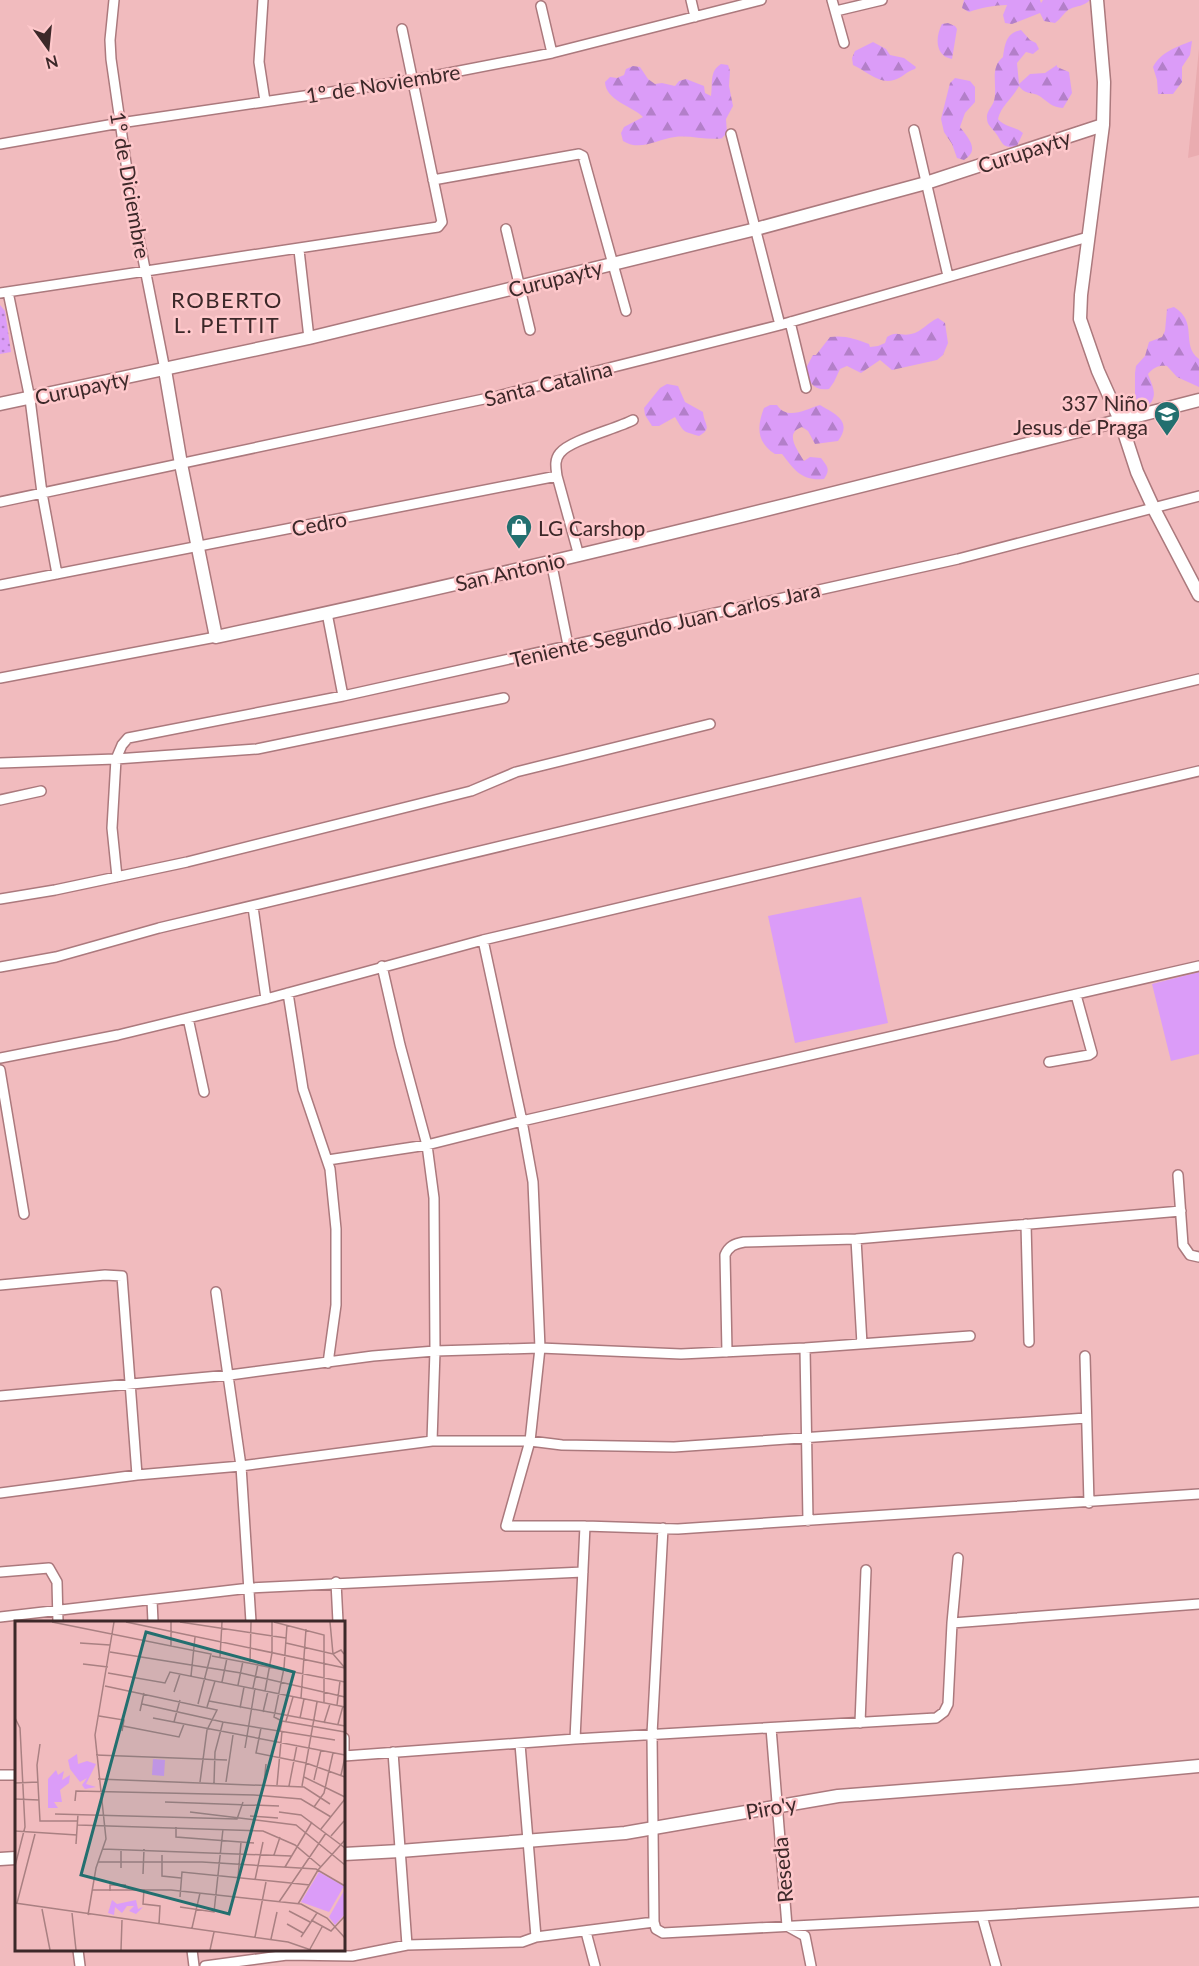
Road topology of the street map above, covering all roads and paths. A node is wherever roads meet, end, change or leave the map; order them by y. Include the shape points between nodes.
1 (114, 0) edge
2 (263, 0) edge
3 (691, 0) edge
4 (761, 0) edge
5 (832, 0) edge
6 (882, 0) edge
7 (1097, 0) edge
8 (541, 6) dead end
9 (836, 11) junction
10 (695, 17) junction
11 (402, 29) dead end
12 (844, 43) dead end
13 (552, 52) junction
14 (413, 80) junction
15 (265, 101) junction
16 (120, 123) junction
17 (1103, 125) junction
18 (914, 130) dead end
19 (731, 134) dead end
20 (0, 144) edge
21 (433, 180) junction
22 (926, 183) junction
23 (506, 229) dead end
24 (756, 229) junction
25 (1088, 237) junction
26 (299, 250) junction
27 (614, 264) junction
28 (145, 270) junction
29 (948, 276) junction
30 (519, 287) junction
31 (4, 292) edge
32 (626, 311) dead end
33 (790, 322) junction
34 (780, 325) junction
35 (530, 330) dead end
36 (309, 338) junction
37 (165, 370) junction
38 (806, 388) dead end
39 (30, 399) junction
40 (1199, 400) edge
41 (0, 404) edge
42 (633, 420) dead end
43 (1120, 420) junction
44 (181, 464) junction
45 (557, 476) junction
46 (42, 494) junction
47 (1199, 496) edge
48 (0, 502) edge
49 (1154, 509) junction
50 (197, 547) junction
51 (579, 556) junction
52 (550, 561) junction
53 (57, 574) junction
54 (0, 585) edge
55 (1199, 595) edge
56 (327, 613) junction
57 (216, 637) junction
58 (568, 645) junction
59 (0, 678) edge
60 (1199, 679) edge
61 (343, 696) junction
62 (504, 698) dead end
63 (710, 724) dead end
64 (116, 759) junction
65 (0, 763) edge
66 (1199, 771) edge
67 (41, 791) dead end
68 (0, 800) edge
69 (117, 877) junction
70 (0, 899) edge
71 (254, 907) junction
72 (483, 940) junction
73 (382, 966) junction
74 (1199, 966) edge
75 (0, 967) edge
76 (288, 993) junction
77 (1076, 995) junction
78 (266, 999) junction
79 (188, 1018) junction
80 (0, 1058) edge
81 (1049, 1062) dead end
82 (0, 1070) edge
83 (204, 1092) dead end
84 (522, 1121) junction
85 (427, 1145) junction
86 (328, 1160) junction
87 (1178, 1175) dead end
88 (1181, 1211) junction
89 (24, 1214) dead end
90 (1026, 1224) junction
91 (856, 1239) junction
92 (1199, 1257) edge
93 (0, 1285) edge
94 (216, 1292) dead end
95 (970, 1336) dead end
96 (1029, 1342) dead end
97 (862, 1344) junction
98 (540, 1347) junction
99 (805, 1348) junction
100 (435, 1351) junction
101 (727, 1352) junction
102 (1085, 1356) dead end
103 (328, 1363) junction
104 (230, 1375) junction
105 (130, 1383) junction
106 (0, 1396) edge
107 (1086, 1418) junction
108 (807, 1438) junction
109 (530, 1441) junction
110 (432, 1442) junction
111 (241, 1466) junction
112 (137, 1475) junction
113 (0, 1493) edge
114 (1199, 1494) edge
115 (1089, 1503) junction
116 (808, 1521) junction
117 (585, 1526) junction
118 (663, 1528) junction
119 (958, 1558) dead end
120 (866, 1570) dead end
121 (0, 1572) edge
122 (583, 1572) junction
123 (336, 1582) junction
124 (250, 1588) junction
125 (152, 1600) junction
126 (1199, 1604) edge
127 (58, 1609) junction
128 (0, 1617) edge
129 (58, 1621) edge
130 (153, 1621) edge
131 (251, 1621) edge
132 (338, 1621) edge
133 (952, 1623) junction
134 (860, 1723) junction
135 (771, 1728) junction
136 (652, 1734) junction
137 (575, 1739) junction
138 (520, 1744) junction
139 (393, 1752) junction
140 (345, 1756) edge
141 (1199, 1766) edge
142 (777, 1806) junction
143 (651, 1829) junction
144 (528, 1839) junction
145 (400, 1851) junction
146 (345, 1854) edge
147 (15, 1858) edge
148 (0, 1859) edge
149 (1199, 1902) edge
150 (982, 1916) junction
151 (654, 1922) junction
152 (787, 1926) junction
153 (586, 1932) junction
154 (536, 1937) junction
155 (407, 1945) junction
156 (78, 1951) edge
157 (192, 1951) edge
158 (287, 1952) edge
159 (353, 1961) edge
160 (80, 1966) edge
161 (194, 1966) edge
162 (205, 1966) edge
163 (595, 1966) edge
164 (811, 1966) edge
165 (996, 1966) edge

1 - 16 street, 1º de Diciembre via 110,40
2 - 15 street via 259,62
3 - 10 street
4 - 10 street, 1º de Noviembre
5 - 9 street
6 - 9 street
7 - 17 street via 1104,82
8 - 13 street
9 - 12 street
10 - 13 street, 1º de Noviembre
11 - 14 street
13 - 14 street, 1º de Noviembre
14 - 15 street, 1º de Noviembre
14 - 21 street
15 - 16 street, 1º de Noviembre
16 - 20 street, 1º de Noviembre
16 - 28 street, 1º de Diciembre
17 - 22 street, Curupayty
17 - 25 street
18 - 22 street
19 - 24 street
21 - 26 street via 442,222 438,227
21 - 27 street via 579,154 586,160
22 - 24 street, Curupayty
22 - 29 street
23 - 30 street
24 - 27 street, Curupayty
24 - 34 street
25 - 29 street, Santa Catalina
25 - 43 street via 1080,319
26 - 28 street
26 - 36 street
27 - 30 street, Curupayty
27 - 32 street
28 - 31 street
28 - 37 street, 1º de Diciembre
29 - 33 street, Santa Catalina
30 - 35 street
30 - 36 street, Curupayty
31 - 39 street
33 - 34 street, Santa Catalina
33 - 38 street
34 - 44 street, Santa Catalina via 498,396
36 - 37 street, Curupayty
37 - 39 street, Curupayty
37 - 44 street
39 - 41 street, Curupayty
39 - 46 street
40 - 43 street, San Antonio
42 - 45 street via 565,449 557,459
43 - 49 street
43 - 51 street, San Antonio
44 - 46 street, Santa Catalina
44 - 50 street
45 - 50 street, Cedro
45 - 51 street
46 - 48 street, Santa Catalina
46 - 53 street
47 - 49 street, Teniente Segundo Juan Carlos Jara
49 - 55 street
49 - 58 street, Teniente Segundo Juan Carlos Jara via 958,559
50 - 53 street, Cedro
50 - 57 street
51 - 52 street, San Antonio
52 - 56 street, San Antonio
52 - 58 street
53 - 54 street, Cedro
56 - 57 street, San Antonio
56 - 61 street
57 - 59 street, San Antonio
58 - 61 street, Teniente Segundo Juan Carlos Jara
60 - 71 street
61 - 64 street, Teniente Segundo Juan Carlos Jara via 128,738
62 - 64 street via 257,749
63 - 69 street via 516,772 471,792
64 - 65 street
64 - 69 street via 112,828
66 - 72 street
67 - 68 street
69 - 70 street
71 - 75 street via 56,957
71 - 78 street
72 - 73 street
72 - 84 street
73 - 76 street
73 - 85 street
74 - 77 street
76 - 78 street
76 - 86 street via 303,1089
77 - 81 street via 1092,1053
77 - 84 street
78 - 79 street
79 - 80 street
79 - 83 street
82 - 89 street
84 - 85 street
84 - 98 street via 533,1182
85 - 86 street
85 - 100 street via 434,1198
86 - 103 street via 336,1229 336,1305
87 - 88 street
88 - 90 street
88 - 92 street via 1183,1245 1190,1255
90 - 91 street
90 - 96 street
91 - 97 street
91 - 101 street via 744,1242 728,1249
93 - 105 street via 122,1276
94 - 104 street
95 - 97 street
97 - 99 street
98 - 100 street
98 - 101 street via 681,1354
98 - 109 street
99 - 101 street
99 - 108 street
100 - 103 street
100 - 110 street
102 - 107 street
103 - 104 street
104 - 105 street
104 - 111 street
105 - 106 street
105 - 112 street
107 - 108 street
107 - 115 street
108 - 109 street via 674,1447
108 - 116 street
109 - 110 street
109 - 117 street via 506,1526
110 - 111 street
111 - 112 street
111 - 124 street
112 - 113 street
114 - 115 street
115 - 116 street
116 - 118 street
117 - 118 street
117 - 122 street
118 - 136 street
119 - 133 street
120 - 134 street
121 - 127 street via 49,1568 57,1582
122 - 123 street
122 - 137 street
123 - 124 street
123 - 132 street
124 - 125 street
124 - 131 street
125 - 127 street
125 - 130 street
126 - 133 street
127 - 128 street
127 - 129 street
133 - 134 street via 948,1704 944,1712 936,1718
134 - 135 street
135 - 136 street
135 - 142 street, Reseda
136 - 137 street
136 - 143 street
137 - 138 street
138 - 139 street
138 - 144 street
139 - 140 street
139 - 145 street
141 - 142 street, Piro'y via 838,1796
142 - 143 street, Piro'y
142 - 152 street, Reseda
143 - 144 street, Piro'y
143 - 151 street
144 - 145 street, Piro'y
144 - 154 street
145 - 146 street, Piro'y
145 - 155 street
147 - 148 street
149 - 150 street
150 - 152 street
150 - 165 street
151 - 152 street via 663,1933
151 - 153 street
152 - 164 street, Reseda via 806,1936
153 - 154 street
153 - 163 street
154 - 155 street via 522,1942
155 - 159 street
156 - 160 street
157 - 161 street
158 - 159 street
158 - 162 street

